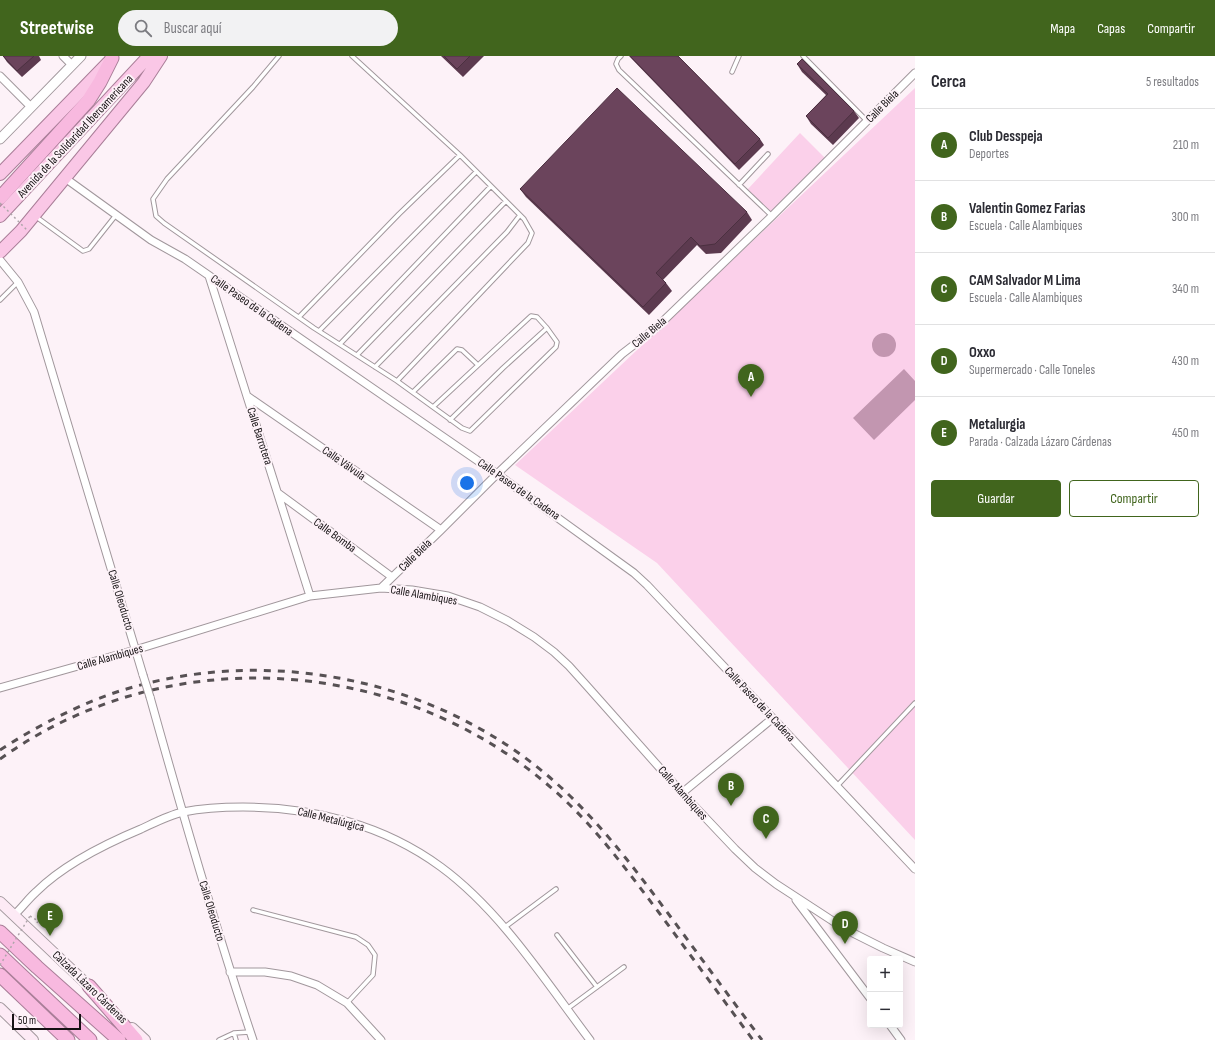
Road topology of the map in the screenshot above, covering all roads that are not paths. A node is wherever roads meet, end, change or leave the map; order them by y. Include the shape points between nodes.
1 (63, 56) edge
2 (81, 56) edge
3 (149, 56) edge
4 (161, 56) edge
5 (279, 56) edge
6 (352, 56) edge
7 (621, 56) edge
8 (739, 56) edge
9 (803, 56) edge
10 (113, 57) edge
11 (72, 66) junction
12 (732, 72) dead end
13 (915, 73) edge
14 (0, 76) edge
15 (31, 107) junction
16 (867, 121) junction
17 (0, 139) edge
18 (768, 154) dead end
19 (460, 155) junction
20 (476, 172) junction
21 (0, 174) edge
22 (65, 178) junction
23 (739, 185) junction
24 (491, 186) junction
25 (0, 198) edge
26 (506, 202) junction
27 (34, 215) junction
28 (116, 215) junction
29 (0, 216) edge
30 (520, 216) junction
31 (772, 216) junction
32 (0, 252) edge
33 (0, 260) edge
34 (209, 276) junction
35 (18, 282) junction
36 (0, 300) edge
37 (299, 317) junction
38 (547, 328) junction
39 (319, 331) junction
40 (340, 344) junction
41 (357, 355) junction
42 (478, 365) junction
43 (375, 367) junction
44 (397, 381) junction
45 (413, 392) junction
46 (247, 396) junction
47 (433, 407) junction
48 (450, 420) junction
49 (497, 474) junction
50 (278, 492) junction
51 (441, 530) junction
52 (392, 577) junction
53 (381, 588) junction
54 (310, 596) junction
55 (136, 650) junction
56 (0, 688) edge
57 (915, 703) edge
58 (774, 718) junction
59 (837, 786) junction
60 (682, 793) junction
61 (182, 812) junction
62 (915, 869) edge
63 (556, 889) dead end
64 (793, 895) junction
65 (0, 902) edge
66 (253, 910) dead end
67 (14, 916) junction
68 (505, 927) junction
69 (0, 932) edge
70 (557, 935) dead end
71 (0, 955) edge
72 (915, 962) edge
73 (624, 967) dead end
74 (230, 972) junction
75 (0, 975) edge
76 (89, 986) junction
77 (597, 987) junction
78 (867, 994) edge
79 (347, 1003) junction
80 (0, 1008) edge
81 (567, 1009) junction
82 (46, 1019) junction
83 (892, 1028) edge
84 (250, 1032) junction
85 (234, 1033) junction
86 (33, 1040) edge
87 (63, 1040) edge
88 (68, 1040) edge
89 (90, 1040) edge
90 (118, 1040) edge
91 (136, 1040) edge
92 (145, 1040) edge
93 (219, 1040) edge
94 (236, 1040) edge
95 (252, 1040) edge
96 (381, 1040) edge
97 (590, 1040) edge
98 (901, 1040) edge

1 - 11 street
2 - 11 street
3 - 29 highway, Avenida de la Solidaridad Iberoamericana
4 - 22 highway via 144,82
5 - 37 lane via 167,179 153,199 156,216 164,223
6 - 19 lane
7 - 23 lane via 616,64 619,70
8 - 12 lane
9 - 16 lane
10 - 21 highway
10 - 25 highway via 88,101
11 - 15 street
13 - 16 street, Calle Biela
14 - 15 street
15 - 17 street
16 - 31 street, Calle Biela
18 - 23 lane
19 - 20 lane
19 - 37 lane
20 - 24 lane
20 - 39 lane
22 - 27 highway
22 - 28 street, Calle Paseo de la Cadena
23 - 31 lane
24 - 26 lane
24 - 40 lane
26 - 30 lane
26 - 41 lane
27 - 28 lane via 83,251 89,249
27 - 32 highway
28 - 34 street, Calle Paseo de la Cadena
30 - 43 lane
30 - 44 lane via 532,233 528,243
31 - 49 street, Calle Biela via 657,327 622,354
33 - 35 street, Calle Oleoducto
34 - 46 street, Calle Barrotera
34 - 49 street, Calle Paseo de la Cadena
35 - 36 lane
35 - 55 street, Calle Oleoducto via 34,312
37 - 39 lane
38 - 42 lane via 537,317 531,316
38 - 48 lane
38 - 48 lane via 557,342 556,347 470,431
39 - 40 lane
40 - 41 lane
41 - 43 lane
42 - 45 lane via 462,350 457,349
42 - 47 lane
43 - 44 lane
44 - 45 lane
45 - 47 lane
46 - 50 street, Calle Barrotera
46 - 51 street, Calle Válvula
47 - 48 lane
49 - 51 street, Calle Biela
49 - 58 street, Calle Paseo de la Cadena via 634,573
50 - 52 street, Calle Bomba
50 - 54 street, Calle Barrotera
51 - 52 street, Calle Biela
52 - 53 street, Calle Biela
53 - 54 street, Calle Alambiques
53 - 60 street, Calle Alambiques via 448,596 480,607 534,637 570,666
54 - 55 street, Calle Alambiques
55 - 56 street, Calle Alambiques
55 - 61 street, Calle Oleoducto, bridge
57 - 59 lane
58 - 59 street, Calle Paseo de la Cadena
58 - 60 street
59 - 62 street, Calle Paseo de la Cadena
60 - 64 street, Calle Alambiques via 760,872
61 - 67 street, Calle Metalúrgica via 112,841 83,858 36,891
61 - 68 street, Calle Metalúrgica via 217,807 295,809 373,829 410,847 442,868 475,896
61 - 74 street, Calle Oleoducto
63 - 68 lane
64 - 72 street, Calle Alambiques via 845,929
64 - 78 street
65 - 67 main road, Calzada Lázaro Cárdenas
66 - 79 lane via 356,937 368,945 375,955 373,975
67 - 76 main road, Calzada Lázaro Cárdenas
68 - 81 street, Calle Metalúrgica
69 - 90 highway, Calzada Lázaro Cárdenas
70 - 77 lane
71 - 89 highway
73 - 77 lane
74 - 79 street via 265,972 291,976 317,985
74 - 84 street, Calle Oleoducto
75 - 82 highway
76 - 91 highway
76 - 92 main road, Calzada Lázaro Cárdenas
77 - 81 lane
79 - 96 street
80 - 86 main road
81 - 97 street, Calle Metalúrgica
82 - 87 highway
82 - 88 highway
83 - 98 street
84 - 85 lane
84 - 95 street, Calle Oleoducto
85 - 93 lane
85 - 94 lane

